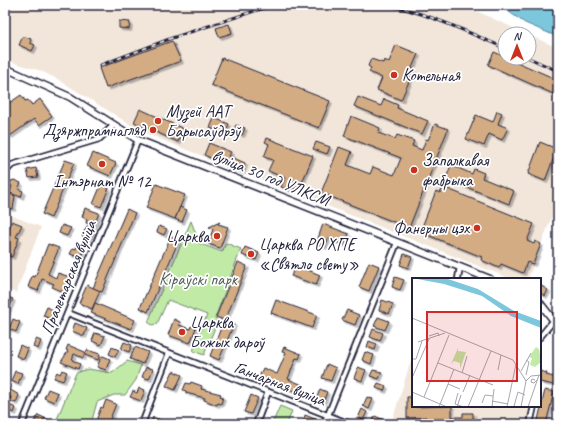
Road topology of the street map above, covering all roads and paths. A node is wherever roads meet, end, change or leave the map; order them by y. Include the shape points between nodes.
1 (5, 68) edge
2 (114, 125) junction
3 (138, 140) junction
4 (5, 172) edge
5 (397, 243) junction
6 (460, 268) junction
7 (458, 278) edge
8 (487, 278) edge
9 (541, 304) edge
10 (68, 312) junction
11 (554, 320) junction
12 (558, 326) edge
13 (541, 336) edge
14 (169, 353) junction
15 (268, 392) junction
16 (534, 407) edge
17 (328, 415) junction
18 (22, 424) edge
19 (142, 424) edge
20 (256, 424) edge
21 (323, 424) edge
22 (350, 424) edge
23 (530, 424) edge

1 - 2 main road, вуліца 30 год УЛКСМ via 70,97
2 - 3 main road, вуліца 30 год УЛКСМ
2 - 4 street via 99,139 12,165
3 - 5 main road, вуліца 30 год УЛКСМ
3 - 10 street, Пралетарская вуліца
5 - 6 main road, вуліца 30 год УЛКСМ
5 - 17 street
6 - 7 street
6 - 8 main road, вуліца 30 год УЛКСМ
9 - 11 main road
10 - 14 street, Ганчарная вуліца
10 - 18 street, Пралетарская вуліца
11 - 12 main road
11 - 13 street
14 - 15 street, Ганчарная вуліца
14 - 19 street
15 - 17 street, Ганчарная вуліца
15 - 20 street
16 - 23 street
17 - 21 street
17 - 22 street, Ганчарная вуліца

